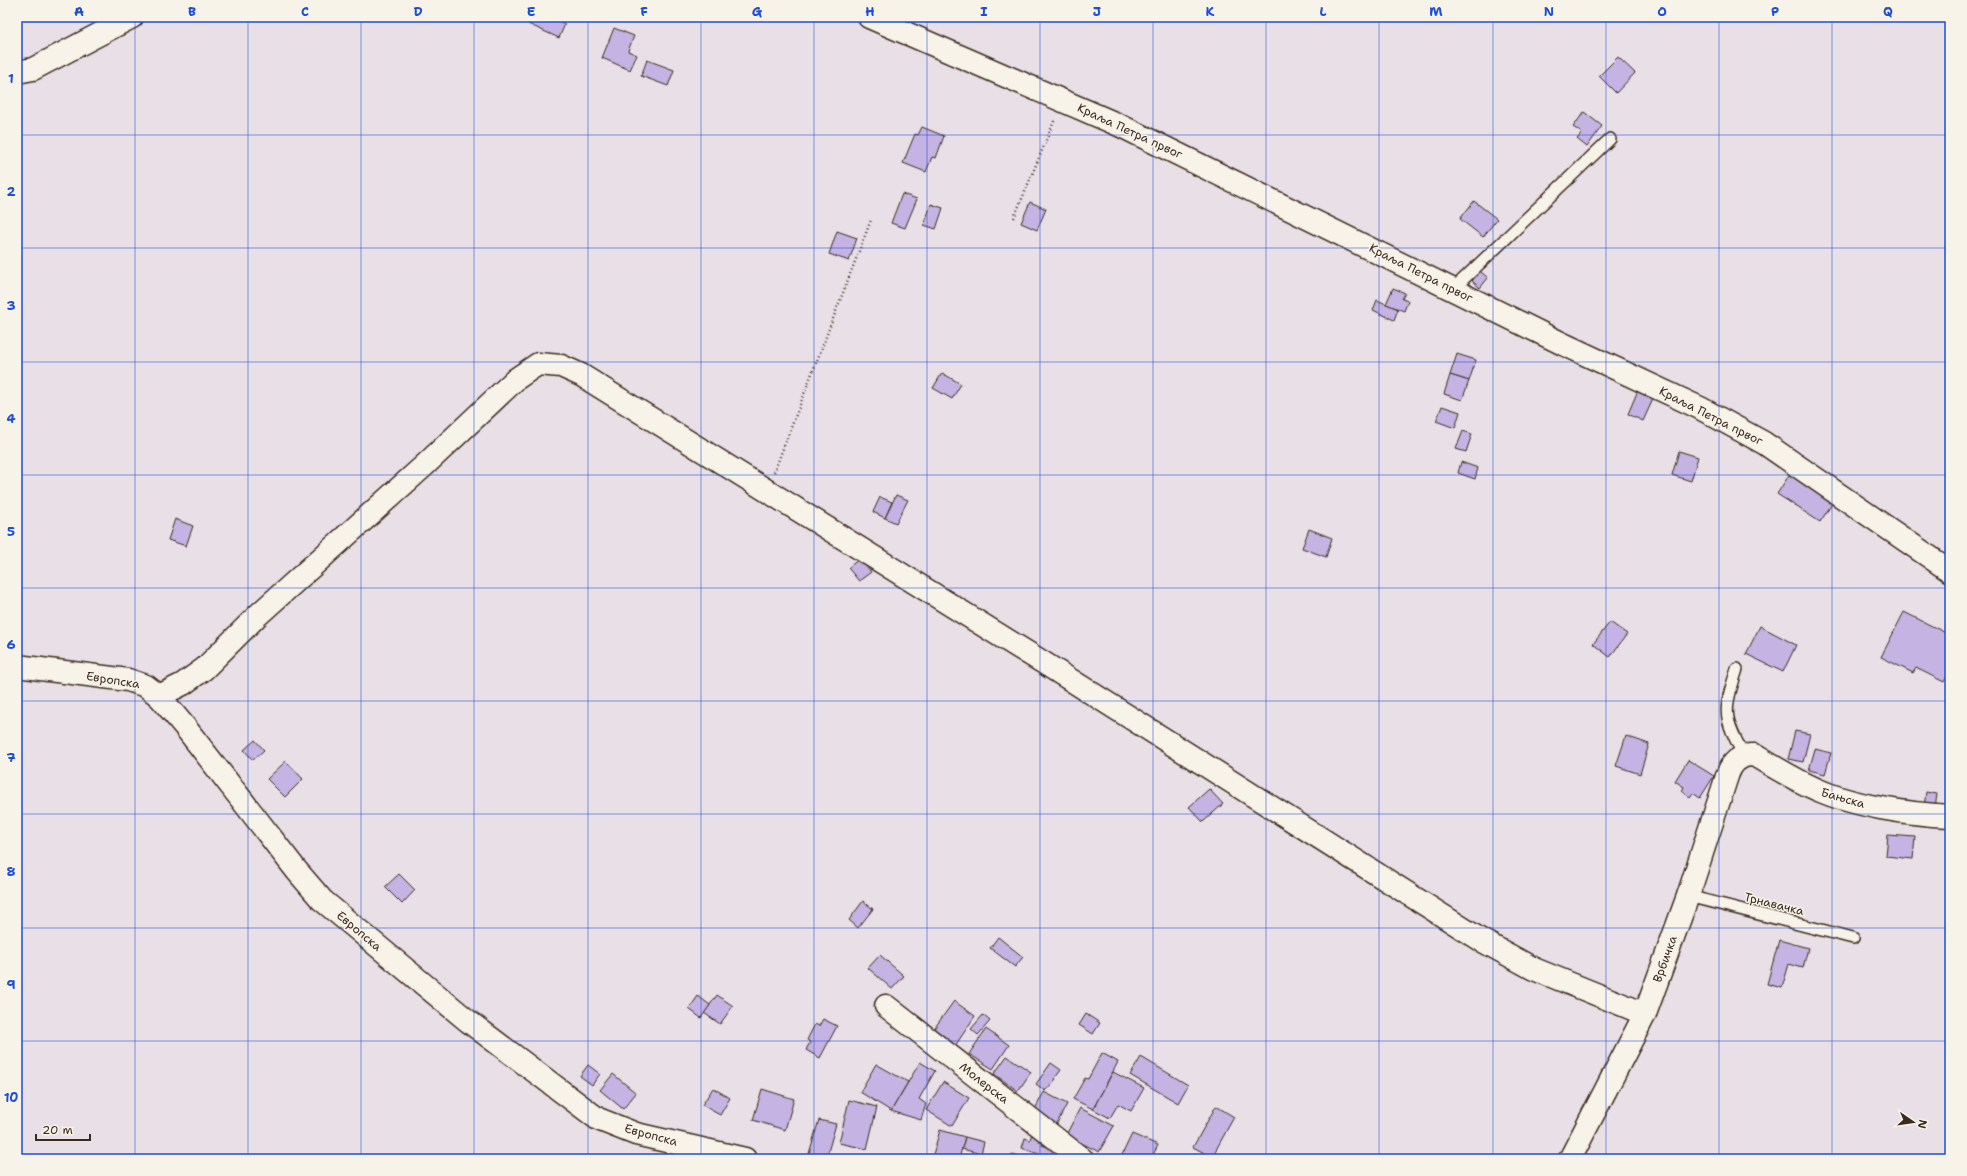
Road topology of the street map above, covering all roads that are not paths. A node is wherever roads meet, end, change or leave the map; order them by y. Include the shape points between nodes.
1 (132, 17) edge
2 (869, 17) edge
3 (17, 72) edge
4 (1610, 139) dead end
5 (1453, 289) junction
6 (1950, 571) edge
7 (17, 666) edge
8 (1737, 669) dead end
9 (159, 696) junction
10 (1744, 756) junction
11 (1950, 816) edge
12 (1688, 896) junction
13 (1853, 938) dead end
14 (886, 1006) dead end
15 (1645, 1014) junction
16 (745, 1159) edge
17 (1082, 1159) edge
18 (1570, 1159) edge

1 - 3 street via 32,69
2 - 5 street, Краља Петра првог via 1121,126
4 - 5 lane
5 - 6 street, Краља Петра првог via 1744,431
7 - 9 street, Европска via 128,680 146,686
8 - 10 lane via 1726,709 1727,720
9 - 15 street via 183,684 204,669 258,615 516,379 538,364 561,366 581,375 767,491 1481,940 1534,969
9 - 16 street, Европска via 296,871 322,900 462,1016 598,1118 636,1134
10 - 11 street, Бањска via 1754,756 1816,789 1844,800
10 - 12 street, Врбичка via 1729,769
12 - 13 lane, Трнавачка
12 - 15 street, Врбичка
14 - 17 street, Молерска
15 - 18 street, Врбичка

